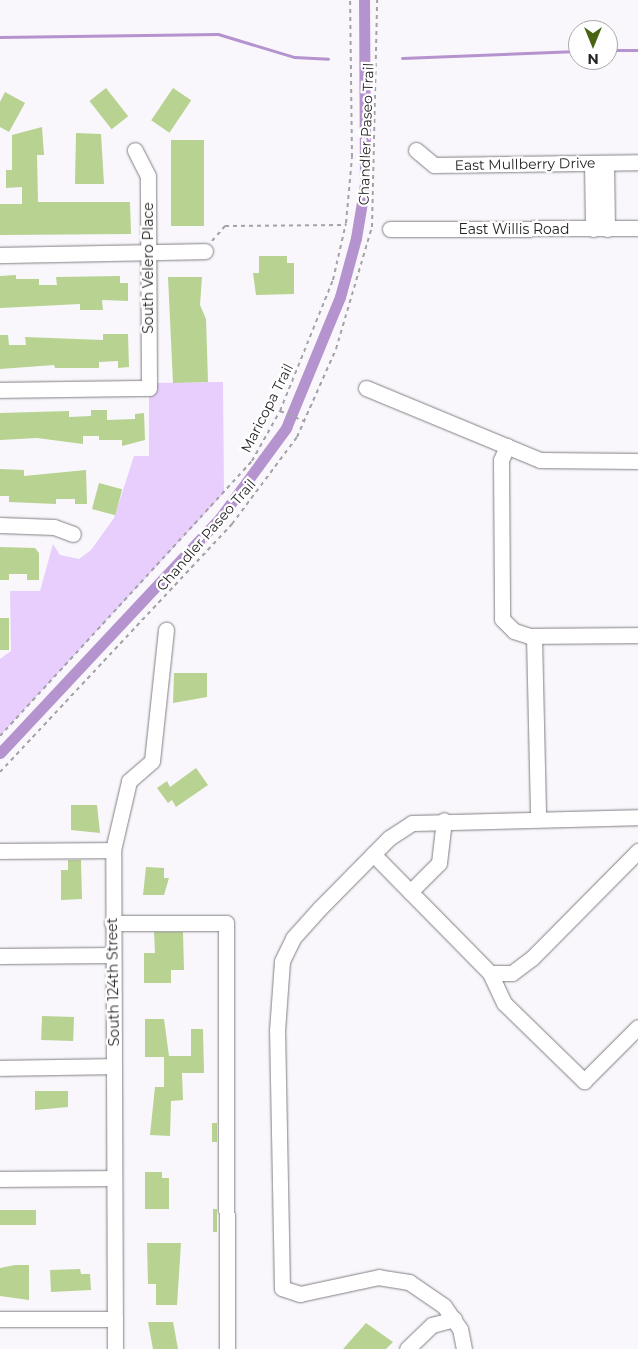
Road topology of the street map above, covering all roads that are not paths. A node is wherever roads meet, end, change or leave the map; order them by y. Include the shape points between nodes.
1 (135, 150) dead end
2 (416, 150) dead end
3 (638, 162) edge
4 (599, 163) junction
5 (600, 228) junction
6 (638, 228) edge
7 (390, 229) dead end
8 (205, 251) road end
9 (149, 252) junction
10 (0, 255) edge
11 (366, 388) dead end
12 (0, 390) edge
13 (507, 446) junction
14 (638, 461) edge
15 (0, 525) edge
16 (73, 534) dead end
17 (166, 630) dead end
18 (638, 635) edge
19 (534, 636) junction
20 (638, 817) edge
21 (538, 819) junction
22 (444, 820) junction
23 (113, 850) junction
24 (0, 851) edge
25 (638, 851) edge
26 (372, 854) junction
27 (410, 892) junction
28 (112, 923) junction
29 (113, 955) junction
30 (0, 956) edge
31 (490, 973) junction
32 (638, 1027) edge
33 (114, 1066) junction
34 (0, 1068) edge
35 (114, 1178) junction
36 (0, 1179) edge
37 (115, 1318) junction
38 (0, 1319) edge
39 (454, 1319) junction
40 (115, 1349) edge
41 (227, 1349) edge
42 (407, 1349) edge
43 (464, 1349) edge

1 - 9 street, South Velero Place via 148,176
2 - 4 street, East Mullberry Drive via 434,164
3 - 4 street, East Mullberry Drive
4 - 5 street
5 - 6 street, East Willis Road
5 - 7 street, East Willis Road
8 - 9 street
9 - 10 street
9 - 12 street, South Velero Place via 149,388
11 - 13 street
13 - 14 street via 540,460
13 - 19 street via 501,460 502,619 514,631
15 - 16 street via 54,527
17 - 23 street, South 124th Street via 152,761 129,781
18 - 19 street
19 - 21 street
20 - 21 street
21 - 22 street
22 - 26 street via 412,823
22 - 27 street via 439,862
23 - 24 street
23 - 28 street, South 124th Street
25 - 31 street via 532,958 512,973
26 - 27 street
26 - 39 street via 293,938 279,973 280,1284 300,1294 359,1278 394,1279 424,1289
27 - 31 street
28 - 29 street, South 124th Street
28 - 41 street via 226,923
29 - 30 street
29 - 33 street, South 124th Street
31 - 32 street via 504,1003 584,1081
33 - 34 street
33 - 35 street, South 124th Street
35 - 36 street
35 - 37 street, South 124th Street
37 - 38 street
37 - 40 street, South 124th Street
39 - 42 street via 432,1325
39 - 43 street

